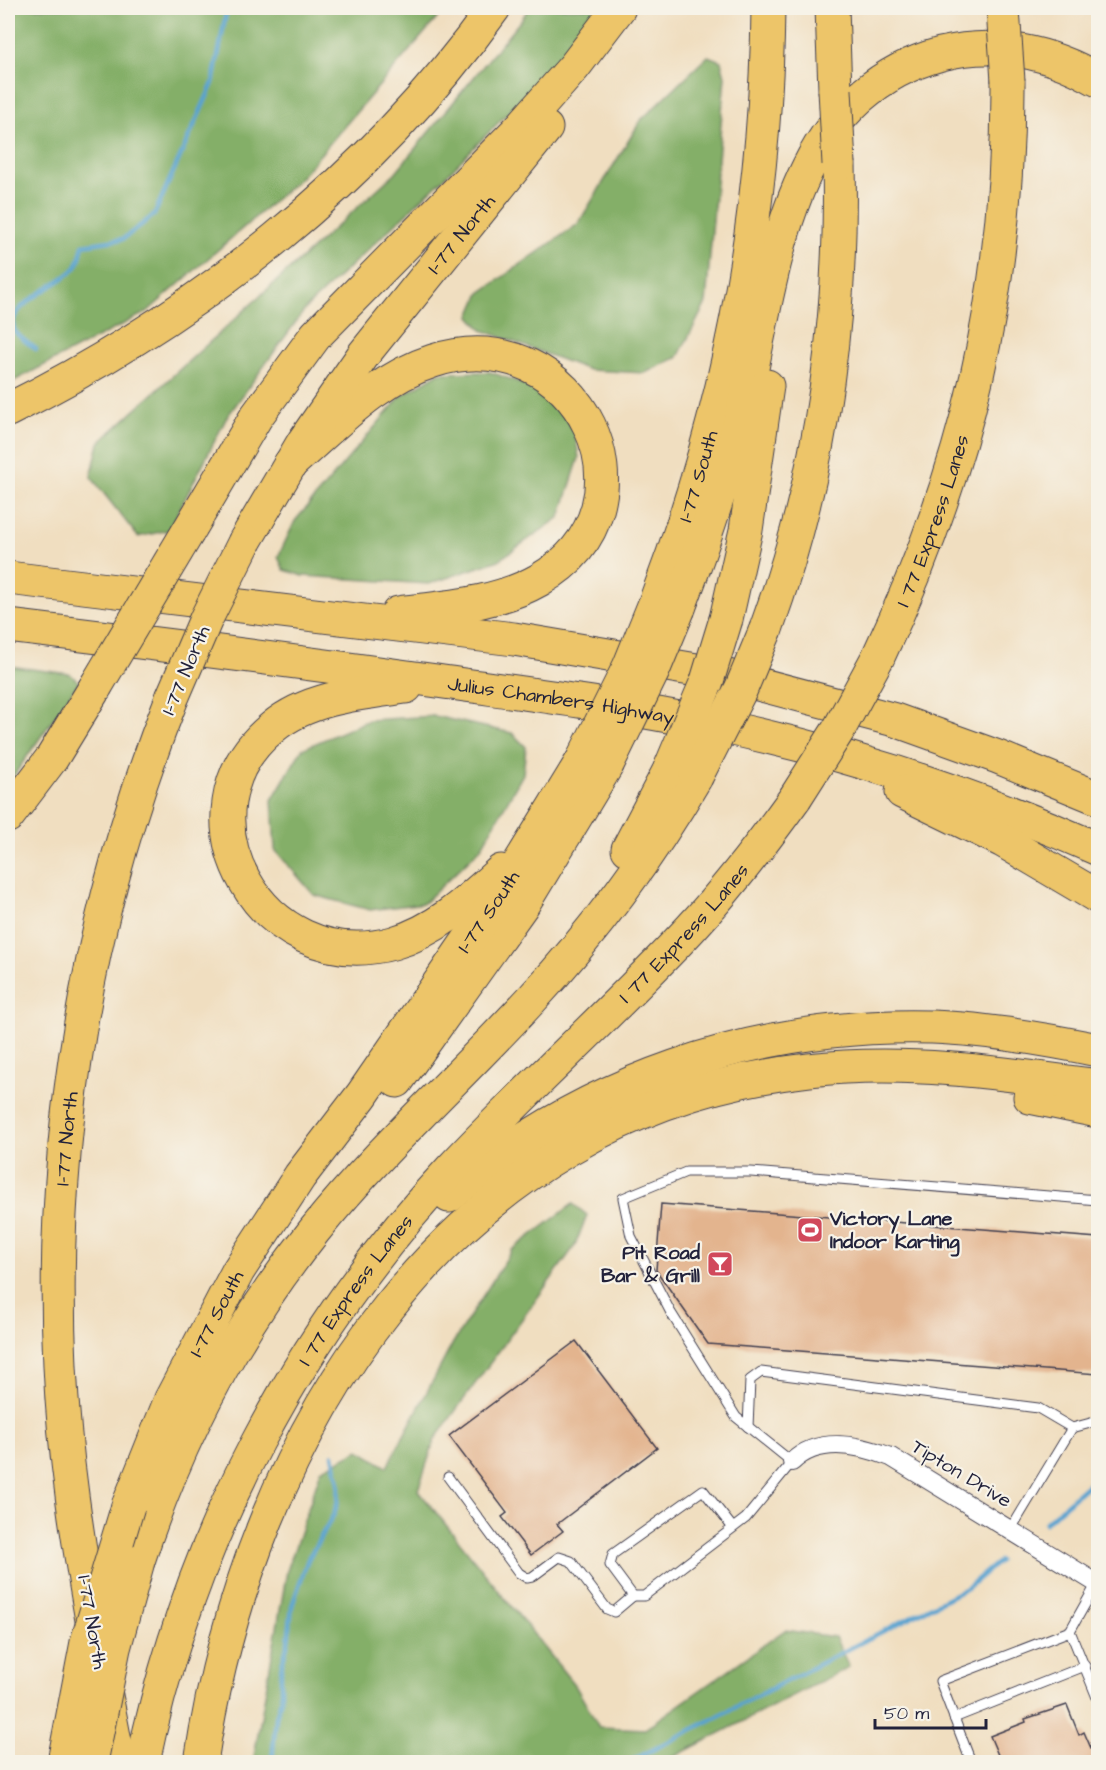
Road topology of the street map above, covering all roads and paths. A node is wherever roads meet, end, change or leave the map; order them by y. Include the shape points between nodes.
1 (494, 8) edge
2 (619, 8) edge
3 (639, 8) edge
4 (768, 8) edge
5 (832, 8) edge
6 (1003, 8) edge
7 (1098, 80) edge
8 (784, 229) junction
9 (8, 410) edge
10 (290, 464) junction
11 (8, 578) edge
12 (667, 606) junction
13 (351, 620) junction
14 (8, 626) edge
15 (439, 682) junction
16 (817, 751) junction
17 (595, 763) junction
18 (683, 774) junction
19 (1098, 798) edge
20 (8, 816) edge
21 (538, 837) junction
22 (1098, 849) edge
23 (1098, 897) edge
24 (1098, 1050) edge
25 (774, 1075) junction
26 (1098, 1086) edge
27 (362, 1095) junction
28 (1098, 1111) edge
29 (1098, 1200) edge
30 (338, 1308) junction
31 (1098, 1421) edge
32 (748, 1427) junction
33 (1072, 1428) junction
34 (792, 1462) junction
35 (448, 1477) dead end
36 (733, 1528) junction
37 (1011, 1529) junction
38 (1098, 1583) edge
39 (633, 1596) junction
40 (1070, 1631) junction
41 (1085, 1666) junction
42 (1098, 1700) edge
43 (954, 1718) junction
44 (64, 1762) edge
45 (91, 1762) edge
46 (119, 1762) edge
47 (143, 1762) edge
48 (201, 1762) edge
49 (971, 1762) edge

1 - 9 highway via 381,141 273,241 128,344
2 - 20 highway, bridge via 520,128 316,335 262,408 52,758
3 - 10 highway, I-77 North via 364,354
4 - 12 highway, I-77 South via 761,153 741,301 725,379 682,531
5 - 18 highway, bridge via 839,164 837,305 827,397 803,513 766,629 741,689
6 - 30 highway, I 77 Express Lanes, bridge via 1008,81 1007,168 988,330 974,394 938,517 878,657 795,798 717,899 633,989 451,1169 393,1235
7 - 8 highway via 1053,58 1000,48 956,51 911,64 876,84 833,126 809,162
8 - 12 highway via 728,463
8 - 18 highway, bridge via 741,560
10 - 13 highway via 360,402 396,378 433,361 465,355 507,358 547,375 578,405 593,431 601,474 597,505 586,534 555,570 525,588 491,599
10 - 46 highway, I-77 North, bridge via 206,619 141,781 96,940 77,1048 60,1207 60,1357 70,1480
11 - 13 highway
12 - 17 highway, bridge via 648,682
13 - 19 highway via 584,649 777,687 949,739
14 - 15 highway, Julius Chambers Highway
15 - 16 highway, Julius Chambers Highway via 645,711
15 - 21 highway via 315,705 286,718 264,735 240,771 230,803 232,851 252,895 274,919 302,936 336,947 375,947 434,926 475,895
16 - 22 highway, Julius Chambers Highway via 981,801
16 - 23 highway via 1003,841
17 - 21 highway, I-77 South
17 - 27 highway via 529,895 399,1080
18 - 45 highway, bridge via 646,858 605,914 556,973 365,1172 314,1231 231,1351 170,1474 138,1561 111,1660
21 - 27 highway, I-77 South
24 - 30 highway via 966,1029 873,1027 776,1039 680,1064 579,1108 502,1154 429,1213
25 - 26 highway via 838,1067 908,1066
25 - 28 highway via 942,1083
25 - 48 highway via 679,1098 568,1149 520,1179 474,1215 395,1298 332,1390 269,1518 225,1648
27 - 44 highway, I-77 South, bridge via 300,1176 229,1287 171,1399 128,1506 87,1642
29 - 32 lane via 751,1172 686,1172 623,1198 631,1236 672,1313 736,1417
30 - 47 highway, I 77 Express Lanes via 279,1402 229,1501 189,1600
31 - 33 lane
32 - 33 lane via 750,1380 760,1372 1038,1408
32 - 34 lane
33 - 37 lane
34 - 36 lane via 746,1518
34 - 37 street, Tipton Drive via 801,1453 822,1446 876,1451
35 - 39 lane via 519,1573 532,1577 559,1557 566,1558 607,1609 614,1612
36 - 39 lane via 644,1596
36 - 39 lane via 703,1490 614,1554 610,1565
37 - 38 street, Tipton Drive
38 - 40 lane
40 - 41 lane
40 - 43 lane via 940,1681
41 - 42 lane
41 - 43 lane
43 - 49 lane

